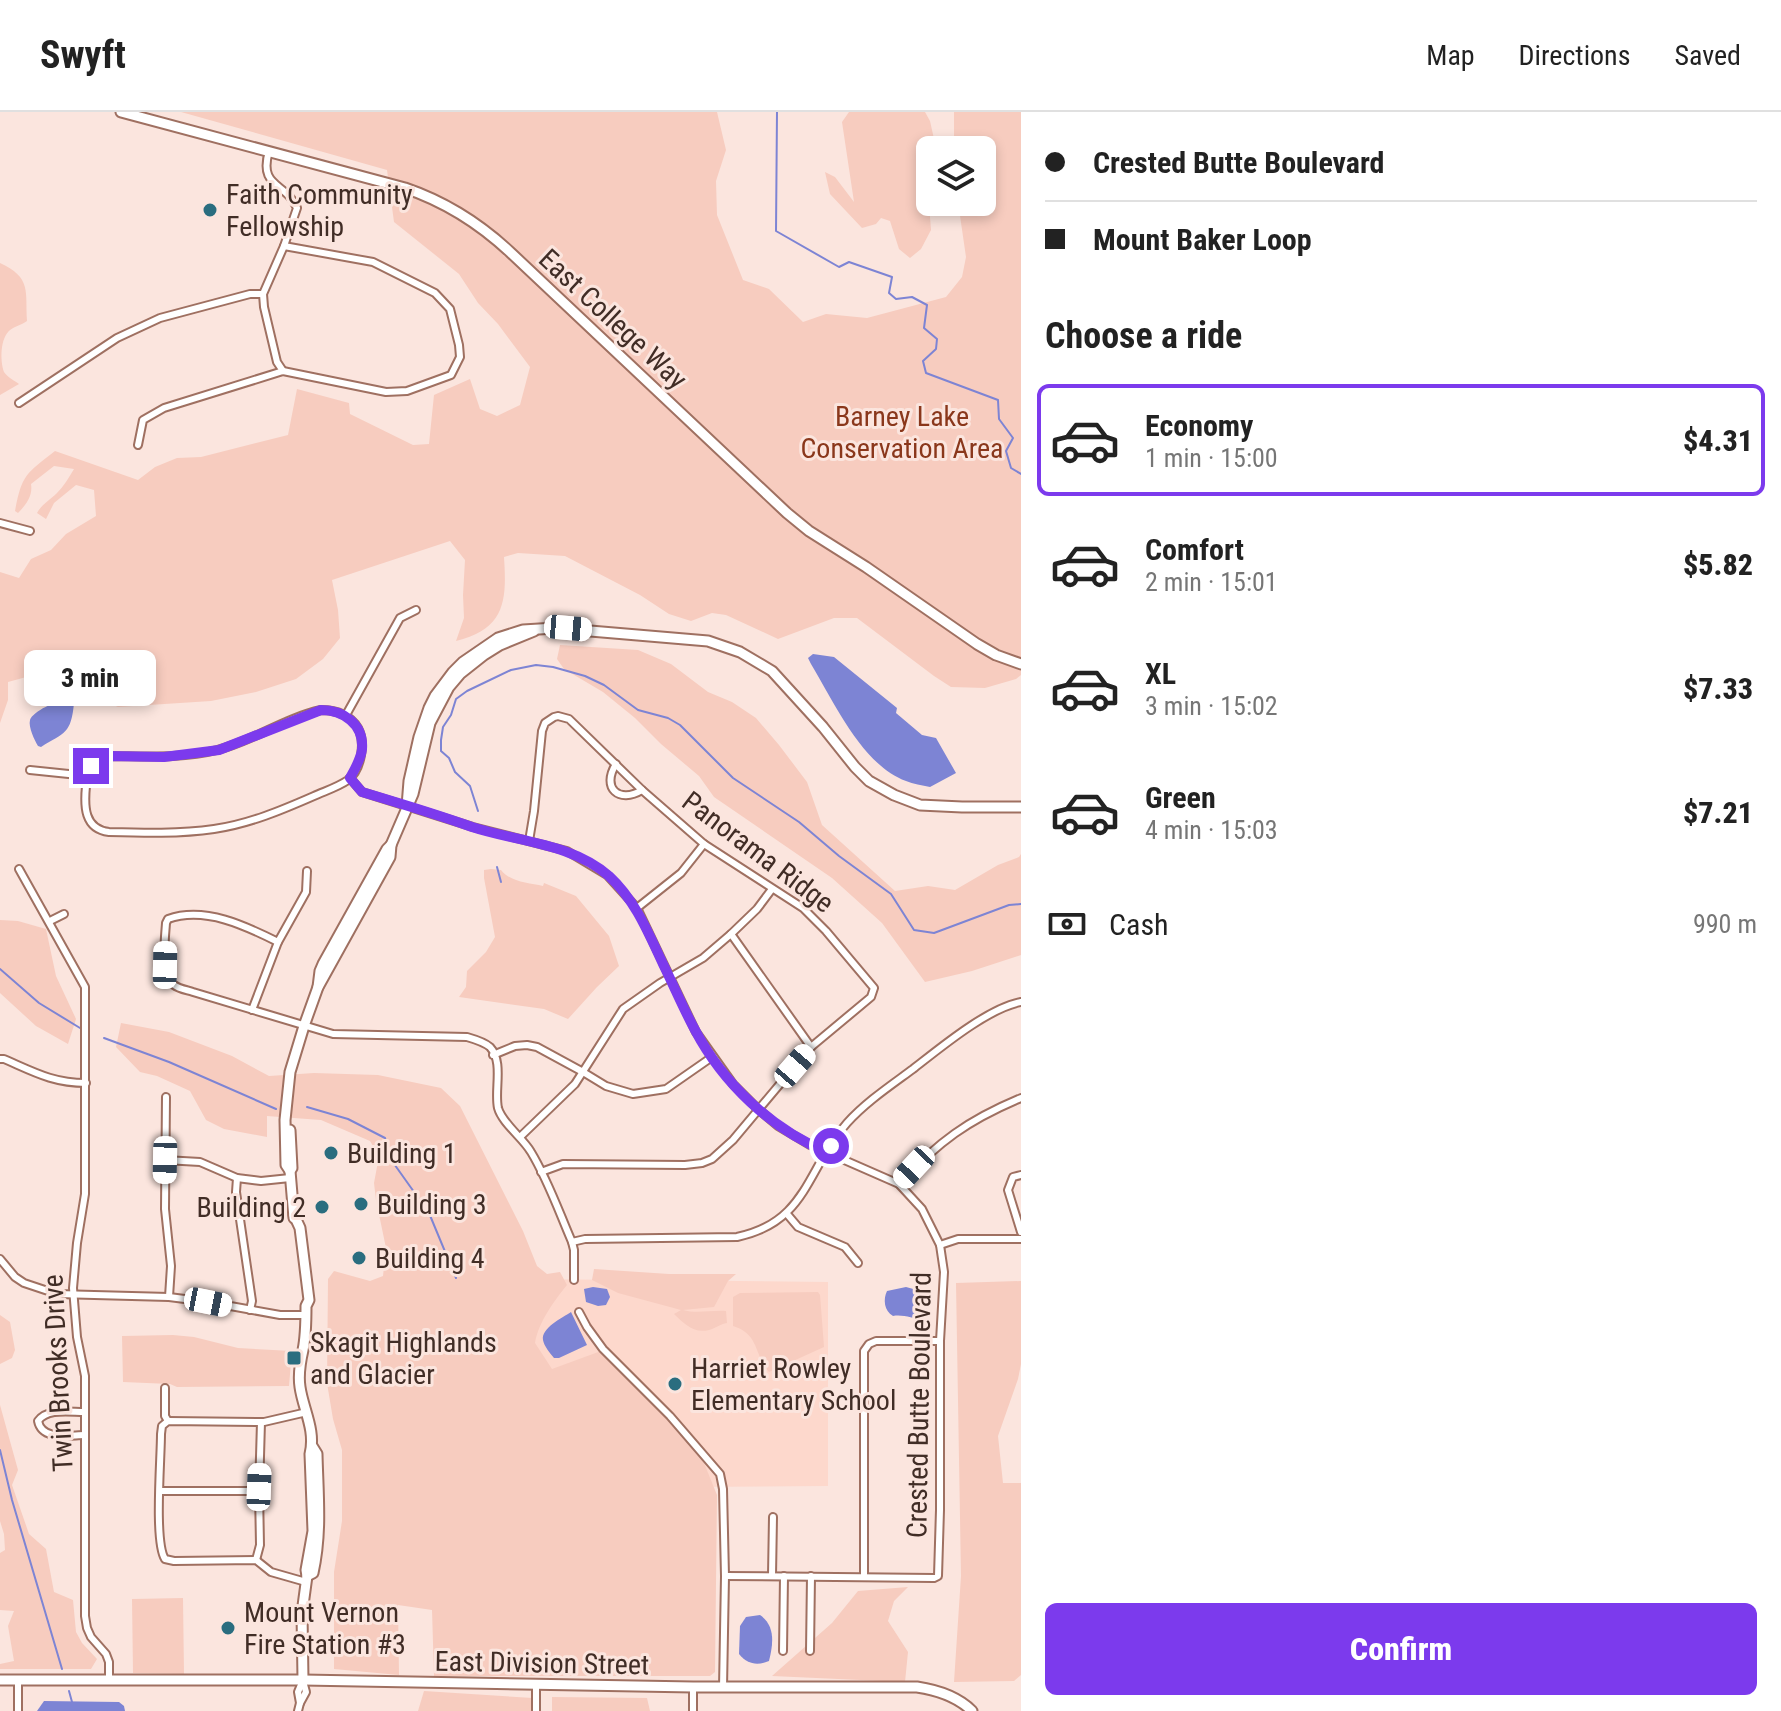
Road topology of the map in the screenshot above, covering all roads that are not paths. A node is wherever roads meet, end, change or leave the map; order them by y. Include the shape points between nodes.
1 (121, 112) edge
2 (269, 151) junction
3 (284, 246) junction
4 (263, 294) junction
5 (283, 371) junction
6 (19, 403) dead end
7 (138, 445) dead end
8 (0, 523) edge
9 (30, 531) dead end
10 (416, 610) dead end
11 (1021, 664) edge
12 (346, 715) junction
13 (616, 764) junction
14 (30, 770) dead end
15 (88, 776) junction
16 (350, 778) junction
17 (642, 790) junction
18 (407, 806) junction
19 (1021, 807) edge
20 (529, 841) junction
21 (704, 844) junction
22 (19, 869) dead end
23 (307, 871) dead end
24 (772, 889) junction
25 (637, 908) junction
26 (64, 914) dead end
27 (50, 921) junction
28 (731, 934) junction
29 (278, 942) junction
30 (670, 977) junction
31 (1021, 1002) edge
32 (252, 1010) junction
33 (304, 1026) junction
34 (811, 1047) junction
35 (493, 1055) junction
36 (712, 1057) junction
37 (0, 1059) edge
38 (583, 1072) junction
39 (86, 1083) junction
40 (166, 1097) dead end
41 (1021, 1098) edge
42 (758, 1109) junction
43 (520, 1137) junction
44 (827, 1152) junction
45 (165, 1160) junction
46 (541, 1172) junction
47 (290, 1175) junction
48 (1021, 1175) edge
49 (237, 1178) junction
50 (899, 1184) junction
51 (787, 1214) junction
52 (1021, 1232) edge
53 (1021, 1239) edge
54 (572, 1242) junction
55 (940, 1245) junction
56 (0, 1259) edge
57 (858, 1263) dead end
58 (574, 1280) dead end
59 (73, 1294) junction
60 (169, 1297) junction
61 (250, 1310) junction
62 (306, 1311) junction
63 (579, 1312) dead end
64 (940, 1341) junction
65 (165, 1388) dead end
66 (307, 1409) junction
67 (84, 1412) junction
68 (168, 1421) junction
69 (261, 1422) junction
70 (85, 1435) junction
71 (160, 1491) junction
72 (259, 1491) junction
73 (773, 1517) dead end
74 (256, 1560) junction
75 (725, 1576) junction
76 (772, 1576) junction
77 (784, 1576) junction
78 (811, 1576) junction
79 (864, 1577) junction
80 (307, 1579) junction
81 (783, 1651) dead end
82 (810, 1651) dead end
83 (0, 1680) edge
84 (18, 1680) junction
85 (303, 1680) junction
86 (109, 1681) junction
87 (536, 1685) junction
88 (693, 1687) junction
89 (723, 1688) junction
90 (299, 1707) edge
91 (18, 1711) edge
92 (536, 1711) edge
93 (693, 1711) edge
94 (972, 1711) edge

1 - 2 street, East College Way
2 - 3 street via 269,178 297,208
2 - 11 street, East College Way via 426,195 470,219 809,531 977,644
3 - 4 street
3 - 5 street via 373,262 435,293 450,309 460,357 451,375 407,391 386,392
4 - 5 street
4 - 6 street via 146,324
5 - 7 street via 164,408 143,420
8 - 9 street
10 - 12 street via 400,618
12 - 15 street via 313,712 219,750 192,755 107,756 95,762
12 - 16 street via 357,727 362,748
13 - 17 street, Panorama Ridge
13 - 17 street, Panorama Ridge via 609,780 616,793 632,796
13 - 20 street, Panorama Ridge via 569,719 549,719 542,731
14 - 15 street
15 - 16 street via 85,804 92,824 101,831 128,833 243,823
16 - 18 street, Crested Butte Boulevard via 362,792
17 - 21 street, Panorama Ridge
18 - 19 street via 430,723 460,674 500,645 537,629 568,628 727,647 772,671 855,767 894,795 920,805
18 - 20 street, Crested Butte Boulevard
18 - 33 street via 391,845 323,964
20 - 25 street, Crested Butte Boulevard via 594,865
21 - 24 street, Panorama Ridge
21 - 25 street via 681,873
22 - 27 street, Twin Brooks Drive
23 - 29 street via 306,892
24 - 28 street
24 - 34 street, Panorama Ridge via 803,908 874,988 871,997
25 - 30 street, Crested Butte Boulevard
26 - 27 street
27 - 39 street, Twin Brooks Drive via 85,987
28 - 30 street
28 - 34 street
29 - 32 street
29 - 32 street via 223,918 175,916 166,923 165,965 175,986
30 - 36 street, Crested Butte Boulevard
30 - 38 street via 623,1009
31 - 44 street via 956,1036 879,1094
32 - 33 street
33 - 35 street via 333,1034 467,1037 490,1048
33 - 47 street via 293,1067
34 - 42 street
35 - 38 street via 527,1045
35 - 43 street via 497,1105
36 - 38 street via 666,1089 647,1093 606,1086
36 - 42 street, Crested Butte Boulevard
37 - 39 street via 52,1080
38 - 43 street
39 - 59 street, Twin Brooks Drive via 85,1194
40 - 45 street
41 - 50 street via 954,1133
42 - 44 street, Crested Butte Boulevard
42 - 46 street via 733,1140 702,1163 563,1164
43 - 46 street
44 - 50 street, Crested Butte Boulevard
44 - 51 street
45 - 49 street via 200,1162
45 - 60 street
46 - 54 street
47 - 49 street via 261,1181
47 - 62 street
48 - 52 street via 1013,1177 1008,1190
49 - 61 street
50 - 55 street, Crested Butte Boulevard via 922,1209
51 - 54 street via 758,1232 737,1237
51 - 57 street via 798,1227 845,1247
53 - 55 street via 958,1239
54 - 58 street
55 - 64 street, Crested Butte Boulevard
56 - 59 street via 15,1277 33,1287
59 - 60 street
59 - 67 street, Twin Brooks Drive via 85,1376
60 - 61 street
61 - 62 street via 280,1315
62 - 66 street
63 - 75 street via 603,1349 720,1474
64 - 79 street via 876,1341 864,1351
64 - 79 street, Crested Butte Boulevard via 938,1576
65 - 68 street
66 - 69 street
66 - 80 street via 317,1454 318,1547
67 - 70 street, Twin Brooks Drive
67 - 70 street via 49,1413 38,1421 51,1435
68 - 69 street
68 - 71 street via 161,1434
69 - 72 street
70 - 86 street, Twin Brooks Drive via 85,1616 91,1637 109,1662
71 - 72 street
71 - 74 street via 160,1551 165,1559
72 - 74 street
73 - 76 street
74 - 80 street via 271,1572
75 - 76 street
75 - 89 street
76 - 77 street
77 - 78 street
77 - 81 street
78 - 79 street
78 - 82 street
80 - 85 street
83 - 84 street, East Division Street
84 - 86 street, East Division Street
84 - 91 street
85 - 86 street, East Division Street
85 - 87 street, East Division Street
85 - 90 street
87 - 88 street, East Division Street
87 - 92 street
88 - 89 street, East Division Street
88 - 93 street
89 - 94 street, East Division Street via 917,1687 939,1691

